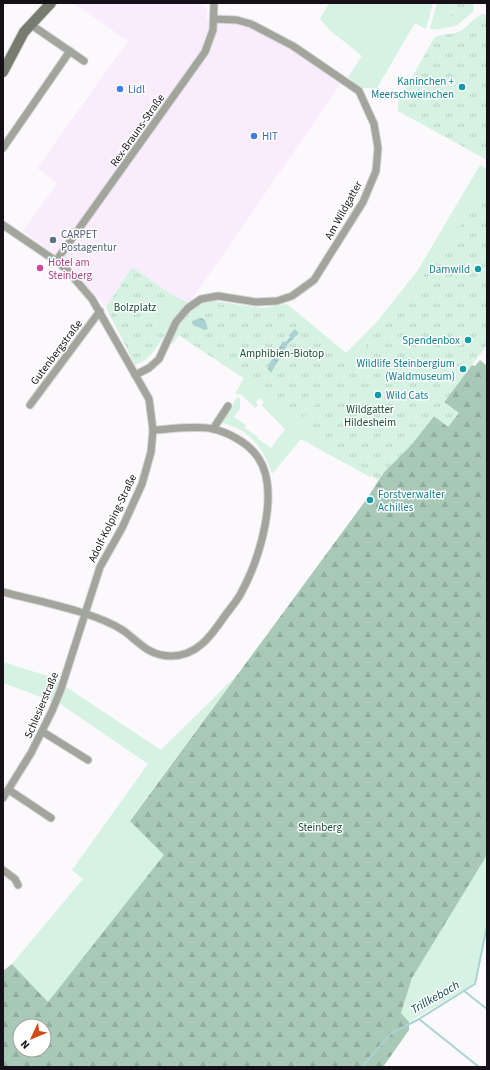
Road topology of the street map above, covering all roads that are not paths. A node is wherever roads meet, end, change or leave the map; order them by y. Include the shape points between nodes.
1 (51, 3) edge
2 (214, 3) edge
3 (214, 19) junction
4 (30, 24) junction
5 (70, 51) junction
6 (84, 61) dead end
7 (3, 72) edge
8 (3, 148) edge
9 (3, 225) edge
10 (56, 261) junction
11 (100, 311) junction
12 (135, 375) junction
13 (30, 405) dead end
14 (228, 406) dead end
15 (213, 428) junction
16 (154, 430) junction
17 (3, 592) edge
18 (84, 614) junction
19 (43, 732) junction
20 (88, 760) dead end
21 (9, 790) junction
22 (3, 798) edge
23 (51, 818) dead end
24 (3, 870) edge
25 (18, 885) dead end

1 - 4 main road
2 - 3 street, Rex-Brauns-Straße
3 - 10 street, Rex-Brauns-Straße via 205,52
3 - 12 street, Am Wildgatter via 251,24 293,46 358,90 374,124 378,148 376,171 363,202 314,280 292,296 277,301 256,302 218,296 201,299 188,308 176,322 159,359
4 - 5 street
4 - 7 main road
5 - 6 street
5 - 8 street
9 - 10 street, Adolf-Kolping-Straße
10 - 11 street, Adolf-Kolping-Straße via 78,282
11 - 12 street, Adolf-Kolping-Straße
11 - 13 street, Gutenbergstraße
12 - 16 street, Adolf-Kolping-Straße via 149,399
14 - 15 street
15 - 16 street
15 - 18 street via 242,441 257,456 266,476 268,502 265,526 254,566 240,595 206,642 190,653 171,656 153,654 123,631
16 - 18 street, Adolf-Kolping-Straße via 142,484 122,528 100,567
17 - 18 street
18 - 19 street, Schlesierstraße via 61,689
19 - 20 street
19 - 21 street, Schlesierstraße
21 - 22 street, Schlesierstraße
21 - 23 street
24 - 25 street via 15,879

